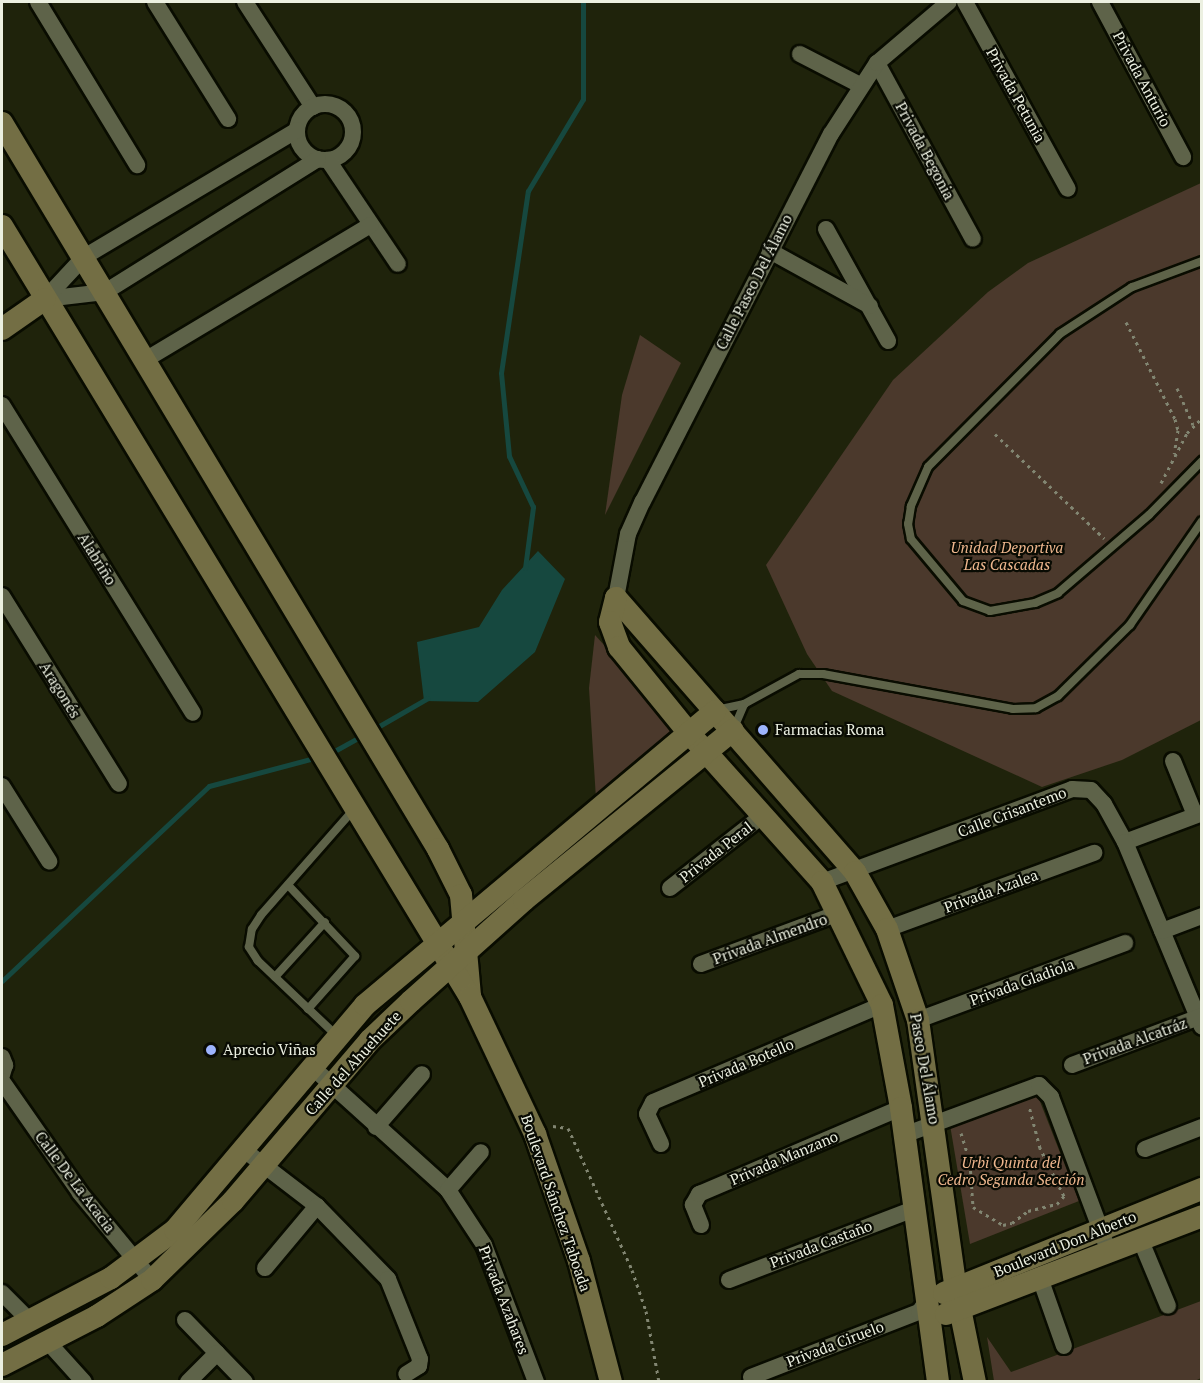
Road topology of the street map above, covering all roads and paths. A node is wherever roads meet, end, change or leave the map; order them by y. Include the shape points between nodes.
1 (38, 2) edge
2 (155, 2) edge
3 (245, 2) edge
4 (965, 2) edge
5 (1100, 2) edge
6 (942, 3) edge
7 (800, 54) dead end
8 (877, 63) junction
9 (860, 85) junction
10 (313, 107) junction
11 (228, 119) dead end
12 (2, 123) edge
13 (297, 130) junction
14 (1183, 157) dead end
15 (323, 160) junction
16 (137, 165) dead end
17 (1068, 189) dead end
18 (371, 225) junction
19 (2, 226) edge
20 (826, 229) dead end
21 (973, 239) dead end
22 (770, 251) junction
23 (84, 257) junction
24 (1202, 261) edge
25 (398, 264) dead end
26 (105, 292) junction
27 (45, 299) junction
28 (870, 306) junction
29 (1126, 322) dead end
30 (2, 329) edge
31 (888, 340) dead end
32 (145, 360) junction
33 (1178, 388) dead end
34 (2, 405) edge
35 (1202, 418) edge
36 (1194, 426) junction
37 (995, 434) dead end
38 (1174, 456) junction
39 (1202, 461) edge
40 (1159, 488) dead end
41 (1202, 521) edge
42 (1111, 531) dead end
43 (1103, 537) junction
44 (1113, 546) junction
45 (2, 596) edge
46 (616, 598) junction
47 (744, 704) junction
48 (714, 711) junction
49 (193, 713) dead end
50 (733, 730) junction
51 (688, 732) junction
52 (707, 750) junction
53 (1173, 761) dead end
54 (119, 784) dead end
55 (2, 786) edge
56 (356, 808) junction
57 (1198, 814) edge
58 (763, 815) junction
59 (1125, 842) junction
60 (1094, 853) dead end
61 (48, 861) dead end
62 (855, 872) junction
63 (822, 882) junction
64 (288, 885) junction
65 (670, 888) dead end
66 (839, 913) junction
67 (1202, 915) edge
68 (466, 918) junction
69 (325, 922) junction
70 (887, 929) junction
71 (1162, 932) junction
72 (1125, 943) dead end
73 (436, 944) junction
74 (466, 950) junction
75 (701, 964) dead end
76 (448, 967) junction
77 (275, 976) junction
78 (470, 997) junction
79 (882, 1005) junction
80 (308, 1008) junction
81 (918, 1020) junction
82 (1200, 1020) edge
83 (336, 1035) junction
84 (2, 1057) edge
85 (1072, 1065) dead end
86 (311, 1066) junction
87 (422, 1074) dead end
88 (2, 1076) edge
89 (2, 1082) edge
90 (330, 1085) junction
91 (1026, 1102) dead end
92 (901, 1108) junction
93 (964, 1125) dead end
94 (376, 1127) junction
95 (1202, 1127) edge
96 (936, 1131) junction
97 (961, 1131) junction
98 (535, 1134) junction
99 (904, 1135) junction
100 (661, 1144) dead end
101 (1145, 1149) dead end
102 (244, 1150) junction
103 (481, 1152) dead end
104 (264, 1165) junction
105 (1202, 1189) edge
106 (448, 1190) junction
107 (317, 1206) junction
108 (914, 1209) junction
109 (1202, 1216) edge
110 (701, 1225) dead end
111 (1102, 1230) junction
112 (1141, 1241) junction
113 (1109, 1252) junction
114 (137, 1262) junction
115 (265, 1268) dead end
116 (1040, 1278) junction
117 (729, 1280) dead end
118 (152, 1281) junction
119 (2, 1293) edge
120 (958, 1299) junction
121 (1168, 1306) dead end
122 (926, 1310) junction
123 (28, 1319) junction
124 (185, 1320) dead end
125 (2, 1335) edge
126 (47, 1341) junction
127 (1064, 1346) dead end
128 (217, 1353) junction
129 (2, 1365) edge
130 (406, 1374) dead end
131 (751, 1377) dead end
132 (84, 1382) edge
133 (188, 1382) edge
134 (245, 1382) edge
135 (536, 1382) edge
136 (611, 1382) edge
137 (659, 1382) edge
138 (938, 1382) edge
139 (975, 1382) edge

1 - 16 street
2 - 11 street
3 - 10 street
4 - 17 street, Privada Petunia
5 - 14 street, Privada Anturio
6 - 8 street, Calle Paseo Del Álamo
7 - 9 street
8 - 9 street, Calle Paseo Del Álamo
8 - 21 street, Privada Begonia
9 - 22 street, Calle Paseo Del Álamo
10 - 13 street via 305,112
10 - 15 street via 322,104 341,109 352,124 351,144 337,157
12 - 23 street
13 - 15 street via 302,148
13 - 23 street
15 - 18 street
15 - 26 street
18 - 25 street
18 - 32 street
19 - 27 street
20 - 28 street
22 - 28 street
22 - 46 street, Calle Paseo Del Álamo via 639,510 620,564
23 - 26 street
23 - 27 street
24 - 44 lane via 1132,287 1060,334 928,467 917,486 908,524 920,554 950,588 963,601 990,611 1035,603 1058,593
26 - 27 street
26 - 32 street
27 - 30 street
27 - 56 street
28 - 31 street
29 - 38 path via 1175,419 1178,430
32 - 68 street via 438,849 461,895
33 - 36 path
34 - 49 street, Alabriño
35 - 36 path
36 - 38 path
37 - 43 path
38 - 40 path
39 - 44 lane
41 - 47 lane via 1130,625 1058,696 1036,708 1013,710 799,674
42 - 43 path
43 - 44 path
45 - 54 street, Aragonés
46 - 48 street
46 - 51 street, Calle Paseo Del Álamo via 611,633
47 - 48 lane
47 - 50 lane
48 - 50 street, Paseo Del Álamo
48 - 51 street, Calle del Ahuehuete
50 - 52 street, Calle del Ahuehuete
50 - 62 street, Paseo Del Álamo
51 - 52 street, Paseo Del Álamo
51 - 68 street, Calle del Ahuehuete
52 - 58 street, Paseo Del Álamo
52 - 74 street, Calle del Ahuehuete
53 - 57 street
55 - 61 street
56 - 64 lane
56 - 73 street
57 - 59 street
58 - 63 street, Paseo Del Álamo
58 - 65 street, Privada Peral
59 - 62 street, Calle Crisantemo via 1104,804 1090,790 1072,789
59 - 71 street, Calle Crisantemo
60 - 70 street, Privada Azalea
62 - 63 street, Calle Crisantemo
62 - 70 street, Paseo Del Álamo
63 - 66 street, Paseo Del Álamo
64 - 69 lane
64 - 77 lane via 252,929 249,947
66 - 75 street, Privada Almendro
66 - 79 street, Paseo Del Álamo
67 - 71 street
68 - 73 street, Calle del Ahuehuete
68 - 74 street
69 - 77 lane
69 - 80 lane via 355,956
70 - 81 street, Paseo Del Álamo
71 - 82 street, Calle Crisantemo
72 - 81 street, Privada Gladiola
73 - 76 street
73 - 83 street, Calle del Ahuehuete
74 - 76 street, Calle del Ahuehuete
74 - 78 street
76 - 78 street
76 - 90 street, Calle del Ahuehuete via 370,1040
77 - 80 lane
78 - 98 street, Boulevard Sánchez Taboada
79 - 92 street, Paseo Del Álamo
79 - 100 street, Privada Botello via 653,1102 647,1114
80 - 83 lane
81 - 96 street, Paseo Del Álamo
82 - 85 street, Privada Alcatráz
83 - 86 street, Calle del Ahuehuete
84 - 88 street
86 - 90 street, Privada Azahares
86 - 102 street, Calle del Ahuehuete
87 - 94 street
89 - 114 street, Calle De La Acacia via 80,1193
90 - 94 street, Privada Azahares
90 - 104 street, Calle del Ahuehuete
91 - 97 path via 1032,1110 1040,1148 1064,1196 1057,1204 1028,1211 1004,1225 973,1207 970,1162
92 - 99 street, Paseo Del Álamo
92 - 110 street, Privada Manzano via 699,1194 693,1205
93 - 97 path
94 - 106 street, Privada Azahares
95 - 101 street
96 - 97 path
96 - 99 street
96 - 111 street via 1032,1086 1046,1090
96 - 120 street, Paseo Del Álamo
98 - 136 street, Boulevard Sánchez Taboada via 579,1262
98 - 137 path via 556,1125 568,1128 632,1270 646,1311
99 - 108 street, Paseo Del Álamo
102 - 104 street
102 - 114 street, Calle del Ahuehuete via 175,1230
103 - 106 street
104 - 107 street
104 - 118 street, Calle del Ahuehuete via 203,1233
105 - 111 street, Boulevard Don Alberto
106 - 135 street, Privada Azahares via 484,1245
107 - 115 street
107 - 130 street via 388,1279 420,1359 419,1366
108 - 117 street, Privada Castaño
108 - 122 street, Paseo Del Álamo
109 - 112 street, Boulevard Don Alberto
111 - 113 street
111 - 120 street, Boulevard Don Alberto
112 - 113 street, Boulevard Don Alberto
112 - 121 street
113 - 116 street, Boulevard Don Alberto
114 - 118 street, Calle De La Acacia
114 - 123 street, Calle del Ahuehuete
116 - 120 street, Boulevard Don Alberto
116 - 127 street
118 - 126 street, Calle del Ahuehuete
119 - 123 street
120 - 122 street, Boulevard Don Alberto
120 - 139 street, Paseo Del Álamo
122 - 131 street, Privada Ciruelo
122 - 138 street, Paseo Del Álamo
123 - 125 street, Calle del Ahuehuete
124 - 128 street
126 - 129 street, Calle del Ahuehuete
126 - 132 street
128 - 133 street
128 - 134 street

